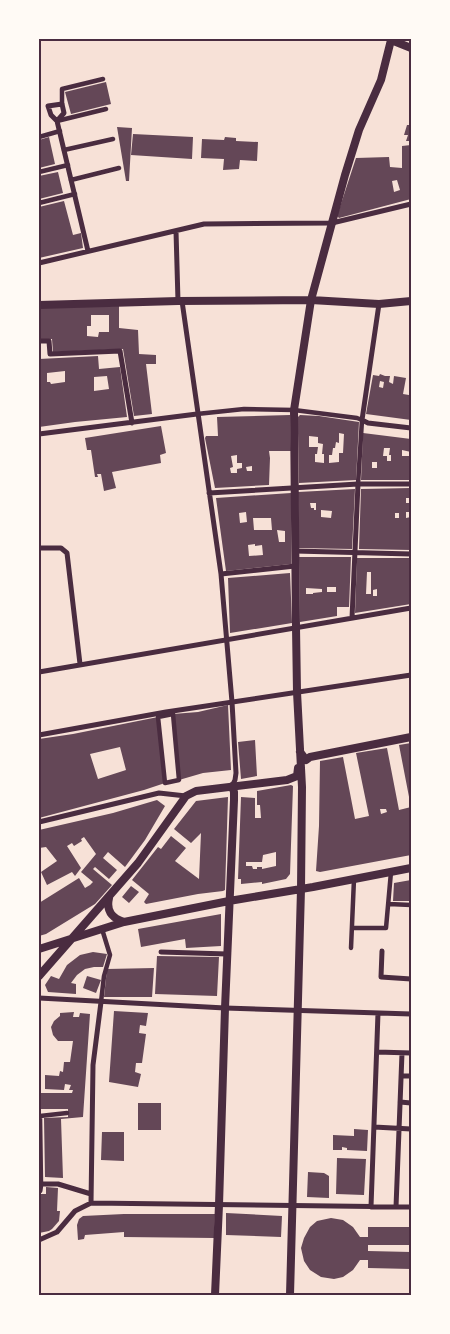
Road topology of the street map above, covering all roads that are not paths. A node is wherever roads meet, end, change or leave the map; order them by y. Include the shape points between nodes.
1 (391, 40) edge
2 (411, 48) edge
3 (103, 79) dead end
4 (62, 104) junction
5 (106, 109) dead end
6 (57, 121) junction
7 (60, 132) junction
8 (39, 137) edge
9 (113, 139) dead end
10 (64, 150) junction
11 (68, 165) junction
12 (120, 168) dead end
13 (39, 172) edge
14 (71, 180) junction
15 (75, 194) junction
16 (39, 203) edge
17 (411, 204) edge
18 (332, 223) junction
19 (176, 231) junction
20 (88, 251) junction
21 (39, 263) edge
22 (311, 300) junction
23 (180, 301) junction
24 (411, 301) edge
25 (379, 304) junction
26 (39, 305) edge
27 (39, 341) edge
28 (294, 410) junction
29 (197, 414) junction
30 (362, 420) junction
31 (132, 423) junction
32 (411, 428) edge
33 (39, 434) edge
34 (358, 484) junction
35 (411, 484) edge
36 (295, 488) junction
37 (209, 493) junction
38 (39, 548) edge
39 (295, 551) junction
40 (355, 552) junction
41 (411, 554) edge
42 (295, 566) junction
43 (221, 574) junction
44 (411, 608) edge
45 (352, 618) junction
46 (296, 627) junction
47 (227, 639) junction
48 (80, 664) junction
49 (39, 672) edge
50 (411, 675) edge
51 (297, 692) junction
52 (232, 702) junction
53 (39, 735) edge
54 (411, 737) edge
55 (300, 752) junction
56 (165, 783) joint
57 (232, 786) junction
58 (186, 796) junction
59 (39, 822) edge
60 (411, 868) edge
61 (391, 872) junction
62 (354, 879) junction
63 (301, 889) junction
64 (109, 896) junction
65 (230, 901) junction
66 (389, 904) junction
67 (411, 905) edge
68 (124, 922) junction
69 (352, 928) junction
70 (102, 929) junction
71 (73, 938) junction
72 (351, 948) dead end
73 (39, 950) edge
74 (161, 952) dead end
75 (382, 952) dead end
76 (227, 954) junction
77 (39, 966) edge
78 (39, 975) edge
79 (411, 979) edge
80 (39, 998) edge
81 (101, 1002) junction
82 (225, 1008) junction
83 (298, 1010) junction
84 (378, 1013) junction
85 (411, 1014) edge
86 (377, 1052) junction
87 (402, 1053) junction
88 (411, 1054) edge
89 (401, 1076) junction
90 (411, 1076) edge
91 (400, 1102) junction
92 (411, 1102) edge
93 (67, 1113) dead end
94 (374, 1127) junction
95 (399, 1128) junction
96 (411, 1128) edge
97 (40, 1184) junction
98 (39, 1191) edge
99 (91, 1194) junction
100 (91, 1203) junction
101 (219, 1205) junction
102 (292, 1206) junction
103 (371, 1206) junction
104 (396, 1207) junction
105 (411, 1207) edge
106 (39, 1240) edge
107 (214, 1295) edge
108 (290, 1295) edge

1 - 2 street
1 - 18 street via 381,80 359,130
3 - 4 street via 62,89
4 - 6 street via 64,114
4 - 6 street via 48,106
5 - 6 street
6 - 7 street
7 - 8 street
7 - 10 street
9 - 10 street
10 - 11 street
11 - 13 street
11 - 14 street
12 - 14 street
14 - 15 street
15 - 16 street
15 - 20 street
17 - 18 street
18 - 19 street via 204,224
18 - 22 street
19 - 20 street
19 - 23 street
20 - 21 street
22 - 23 street
22 - 25 street
22 - 28 street
23 - 26 street
23 - 29 street
24 - 25 street
25 - 30 street
27 - 31 street via 49,341 50,354 120,351
28 - 29 street via 244,409
28 - 30 street
28 - 36 street
29 - 31 street
29 - 37 street
30 - 32 street
30 - 34 street
31 - 33 street
34 - 35 street
34 - 36 street
34 - 40 street
36 - 37 street
36 - 39 street
37 - 43 street
38 - 48 street via 61,548 67,552
39 - 40 street
39 - 42 street
40 - 41 street
40 - 45 street
42 - 43 street
42 - 46 street
43 - 47 street
44 - 45 street
45 - 46 street
46 - 47 street
46 - 51 street
47 - 48 street
47 - 52 street
48 - 49 street
50 - 51 street
51 - 52 street
51 - 55 street
52 - 53 street
52 - 57 street via 236,780
54 - 55 street via 306,760
55 - 57 street via 297,776
55 - 63 street
56 - 56 street via 158,717 173,714 179,780
57 - 58 street via 196,791
57 - 65 street
58 - 59 street via 159,793
58 - 64 street via 138,863
60 - 61 street
61 - 62 street
61 - 66 street
62 - 63 street
62 - 69 street
63 - 65 street
63 - 83 street
64 - 68 street via 110,913
64 - 71 street
65 - 68 street
65 - 76 street
66 - 67 street
66 - 69 street via 386,928
68 - 70 street
69 - 72 street
70 - 71 street
70 - 81 street via 110,955
71 - 73 street
71 - 78 street
74 - 76 street
75 - 79 street via 381,977
76 - 82 street
77 - 78 street
80 - 81 street
81 - 82 street
81 - 99 street via 93,1066
82 - 83 street
82 - 101 street
83 - 84 street
83 - 102 street
84 - 85 street
84 - 86 street
86 - 87 street
86 - 94 street
87 - 88 street
87 - 89 street
89 - 90 street
89 - 91 street
91 - 92 street
91 - 95 street
93 - 97 street via 40,1116
94 - 95 street
94 - 103 street
95 - 96 street
95 - 104 street
97 - 98 street
97 - 99 street via 58,1184
99 - 100 street
100 - 101 street
100 - 106 street via 75,1211 57,1232
101 - 102 street
101 - 107 street
102 - 103 street
102 - 108 street
103 - 104 street
104 - 105 street

